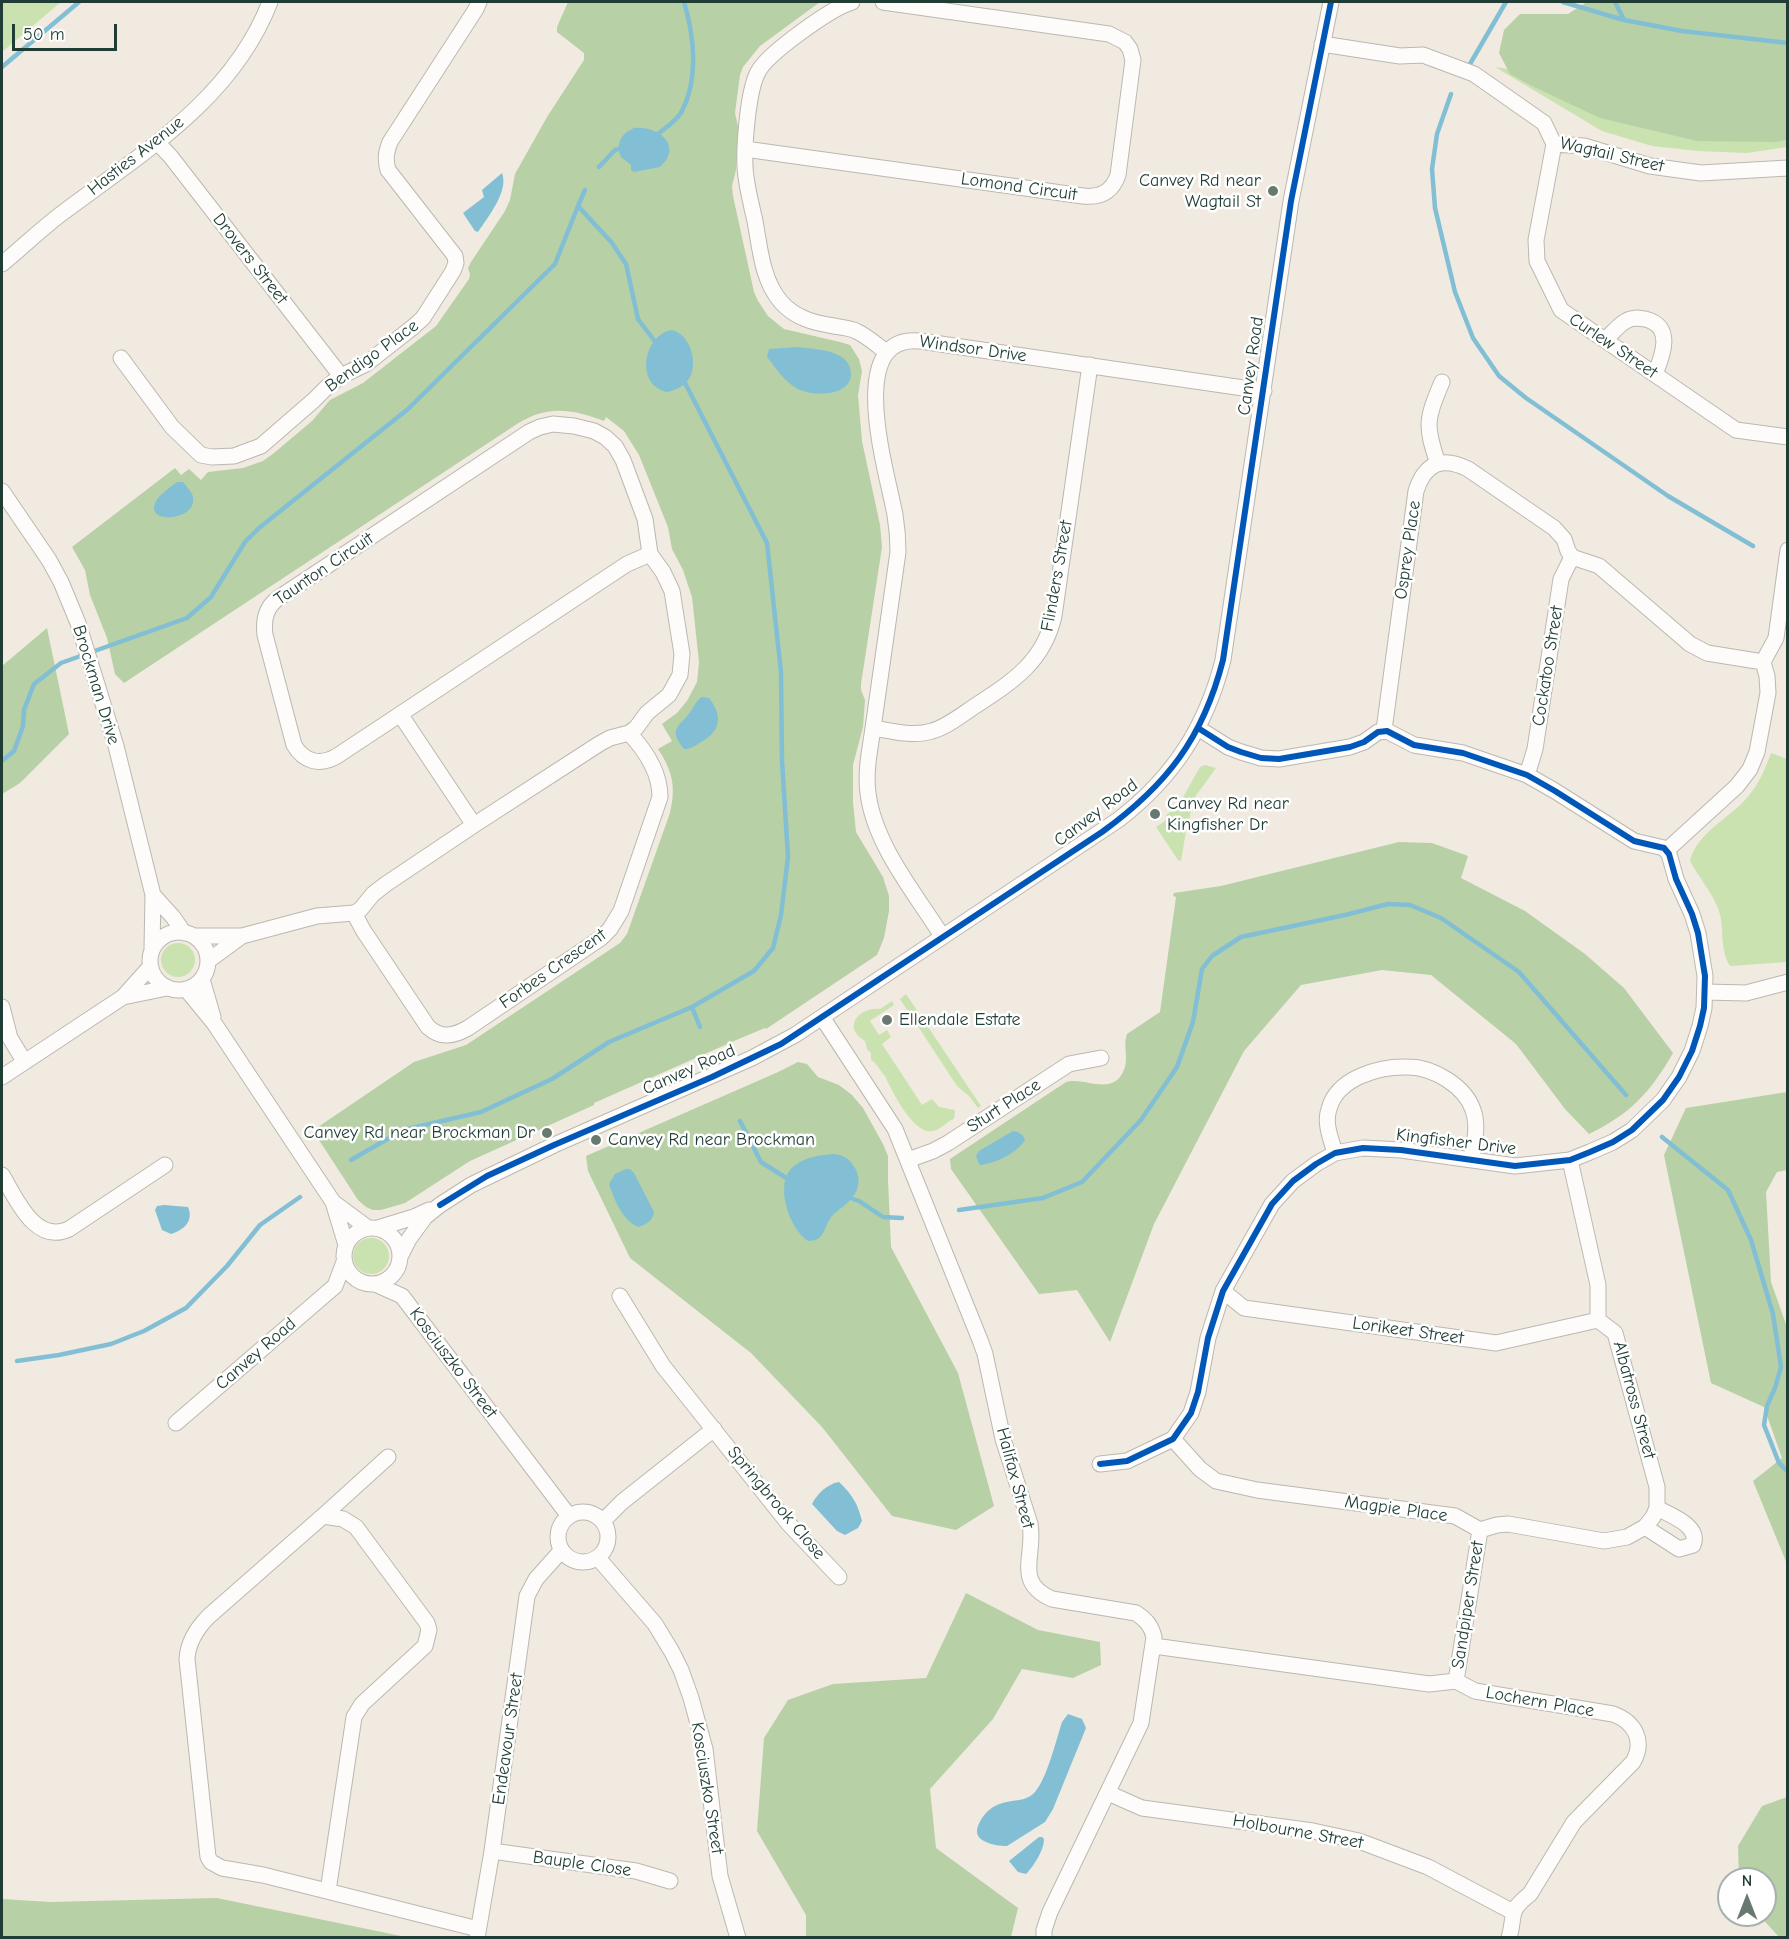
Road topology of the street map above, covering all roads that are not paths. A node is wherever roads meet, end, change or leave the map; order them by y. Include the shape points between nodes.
1 (270, 2) edge
2 (479, 2) edge
3 (852, 2) edge
4 (883, 2) edge
5 (1331, 2) edge
6 (1322, 44) junction
7 (158, 143) junction
8 (1554, 144) junction
9 (746, 149) junction
10 (1788, 168) edge
11 (2, 264) edge
12 (1605, 340) junction
13 (886, 352) junction
14 (121, 358) dead end
15 (1090, 365) junction
16 (1655, 374) junction
17 (341, 376) junction
18 (1442, 382) dead end
19 (1264, 391) junction
20 (1788, 437) edge
21 (1438, 464) junction
22 (2, 491) edge
23 (1788, 550) edge
24 (650, 554) junction
25 (1572, 557) junction
26 (1786, 568) edge
27 (1763, 662) junction
28 (400, 714) junction
29 (873, 728) junction
30 (1198, 728) junction
31 (1384, 730) junction
32 (630, 733) junction
33 (1527, 776) junction
34 (474, 825) junction
35 (1667, 850) junction
36 (153, 895) junction
37 (354, 913) junction
38 (189, 934) junction
39 (242, 936) junction
40 (942, 936) junction
41 (153, 948) junction
42 (208, 961) junction
43 (150, 967) junction
44 (202, 979) junction
45 (1788, 982) edge
46 (167, 988) junction
47 (186, 989) junction
48 (1705, 992) junction
49 (123, 997) junction
50 (2, 1007) edge
51 (822, 1017) junction
52 (214, 1023) junction
53 (1101, 1058) dead end
54 (24, 1061) junction
55 (2, 1077) edge
56 (1335, 1153) junction
57 (908, 1160) junction
58 (1471, 1160) junction
59 (1570, 1160) junction
60 (165, 1166) dead end
61 (2, 1175) edge
62 (333, 1202) junction
63 (440, 1205) junction
64 (373, 1228) junction
65 (346, 1245) junction
66 (344, 1262) junction
67 (399, 1262) junction
68 (369, 1284) junction
69 (335, 1286) junction
70 (1223, 1290) junction
71 (402, 1296) junction
72 (620, 1296) dead end
73 (1598, 1320) junction
74 (176, 1423) dead end
75 (714, 1429) junction
76 (1173, 1439) junction
77 (388, 1456) dead end
78 (1101, 1464) dead end
79 (1658, 1508) junction
80 (323, 1516) junction
81 (569, 1516) junction
82 (603, 1521) junction
83 (1645, 1527) junction
84 (1480, 1530) junction
85 (561, 1551) junction
86 (598, 1558) junction
87 (839, 1577) dead end
88 (1154, 1646) junction
89 (1456, 1681) junction
90 (1108, 1793) junction
91 (492, 1851) junction
92 (670, 1881) dead end
93 (328, 1891) junction
94 (1513, 1912) junction
95 (478, 1934) edge
96 (738, 1938) edge
97 (1044, 1938) edge
98 (1509, 1938) edge

1 - 7 street, Hasties Avenue via 249,44 222,82
2 - 17 street, Bendigo Place via 386,152 388,170 456,263 418,323 366,364
3 - 9 street via 836,8 761,66 753,83
4 - 9 street, Lomond Circuit via 1109,34 1125,42 1133,67 1113,187 1103,194 1083,196
5 - 6 street, Canvey Road
6 - 8 street, Wagtail Street via 1400,56 1423,55 1474,74 1544,123
6 - 19 street, Canvey Road via 1293,191
7 - 11 street, Hasties Avenue via 62,213
7 - 17 street, Drovers Street
8 - 10 street, Wagtail Street via 1584,146 1650,166 1701,173
8 - 12 street, Curlew Street via 1536,240 1537,261 1561,310
9 - 13 street via 747,183 772,290 784,306 801,317 856,331
12 - 16 street, Curlew Street
12 - 16 street via 1627,320 1653,322 1664,336 1663,356
13 - 15 street, Windsor Drive via 909,340
13 - 29 street via 877,380 876,414 895,514 898,552
14 - 17 street, Bendigo Place via 172,427 201,455 212,457 234,456 261,446
15 - 19 street, Windsor Drive
15 - 29 street, Flinders Street via 1054,616 1039,653 1004,687 934,731 912,734
16 - 20 street, Curlew Street via 1736,429
18 - 21 street via 1428,419
19 - 30 street, Canvey Road via 1224,660
21 - 25 street via 1452,462 1468,469 1554,528
21 - 31 street, Osprey Place via 1422,476 1416,490
22 - 36 street, Brockman Drive via 41,547 78,623 116,746
23 - 26 street
24 - 28 street, Taunton Circuit via 627,564
24 - 28 street, Taunton Circuit via 645,519 615,446 594,431 553,424 529,432 269,606 264,619 265,635 294,745 301,755 316,762 330,760
24 - 32 street, Taunton Circuit via 672,591 682,665 669,695
25 - 27 street via 1599,566 1698,649
25 - 33 street, Cockatoo Street via 1561,579 1535,749
26 - 27 street via 1775,644
27 - 35 street via 1768,693 1750,768 1737,786
28 - 34 street
29 - 40 street via 867,781 874,823
30 - 31 street via 1240,752 1279,759 1350,747
30 - 40 street, Canvey Road via 1170,771 1129,812
31 - 33 street via 1414,745 1476,757
32 - 34 street, Taunton Circuit via 599,744
32 - 37 street, Forbes Crescent via 655,770 660,797 617,918 602,938 468,1028 447,1036 428,1027
33 - 35 street via 1634,841
34 - 37 street, Taunton Circuit via 386,884
35 - 48 street, Kingfisher Drive via 1698,933
36 - 38 street, Brockman Drive
36 - 41 street, Brockman Drive
37 - 39 street via 317,916
38 - 39 street
38 - 41 street via 166,935
38 - 42 street via 201,943
39 - 42 street
40 - 51 street, Canvey Road
41 - 43 street
42 - 44 street
43 - 46 street via 159,983
43 - 49 street
44 - 47 street
44 - 52 street
45 - 48 street via 1746,993
46 - 47 street
46 - 49 street
47 - 52 street
48 - 59 street, Kingfisher Drive via 1692,1051 1663,1100 1622,1137
49 - 54 street
50 - 54 street via 10,1038
51 - 57 street, Halifax Street via 889,1119
51 - 63 street, Canvey Road via 761,1054 487,1176
52 - 62 street
53 - 57 street, Sturt Place via 1069,1064 948,1143
54 - 55 street
56 - 58 street, Kingfisher Drive via 1401,1150
56 - 58 street, Kingfisher Drive via 1326,1120 1341,1087 1372,1072 1409,1066 1441,1077 1468,1099 1476,1126
56 - 70 street, Kingfisher Drive via 1293,1181 1272,1204
57 - 88 street, Halifax Street via 985,1354 1003,1439 1032,1532 1029,1579 1034,1588 1052,1599 1136,1612 1152,1628
58 - 59 street, Kingfisher Drive via 1515,1166
59 - 73 street, Albatross Street via 1599,1285
60 - 61 street via 69,1229 56,1232 40,1229 32,1222
62 - 64 street
62 - 65 street
63 - 64 street, Canvey Road
63 - 67 street, Canvey Road via 419,1223
64 - 65 street via 359,1231
64 - 67 street via 394,1238 399,1246
65 - 66 street
66 - 68 street via 355,1279
66 - 69 street, Canvey Road
67 - 68 street via 390,1279
67 - 71 street, Kosciuszko Street
68 - 69 street
68 - 71 street, Kosciuszko Street
69 - 74 street, Canvey Road
70 - 73 street, Lorikeet Street via 1244,1308 1496,1343
70 - 76 street, Kingfisher Drive via 1191,1413
71 - 81 street, Kosciuszko Street
72 - 75 street, Springbrook Close via 663,1366
73 - 79 street, Albatross Street via 1615,1333 1657,1486
75 - 82 street
75 - 87 street, Springbrook Close via 788,1523
76 - 78 street, Kingfisher Drive via 1127,1461
76 - 84 street, Magpie Place via 1216,1481 1455,1516
77 - 80 street
79 - 83 street
79 - 83 street via 1692,1530 1693,1545 1679,1549
80 - 93 street via 343,1519 356,1527 429,1630 425,1646 362,1704 354,1717
80 - 93 street via 202,1623 187,1659 211,1862 222,1868
81 - 82 street via 581,1511
81 - 85 street via 557,1534
82 - 86 street via 608,1545
83 - 84 street via 1630,1536 1604,1540 1508,1524
84 - 89 street, Sandpiper Street
85 - 86 street via 575,1562
85 - 91 street, Endeavour Street via 536,1578 527,1596
86 - 96 street, Kosciuszko Street via 655,1624 681,1670 705,1749 720,1876
88 - 89 street, Lochern Place via 1429,1684
88 - 90 street, Halifax Street via 1141,1723
89 - 94 street, Lochern Place via 1480,1692 1613,1714 1629,1722 1637,1734 1638,1749 1633,1762 1574,1822 1530,1894
90 - 94 street, Holbourne Street via 1142,1808 1359,1841 1428,1867
90 - 97 street, Halifax Street via 1050,1912
91 - 92 street, Bauple Close via 636,1871
91 - 95 street, Endeavour Street
93 - 95 street
94 - 98 street

